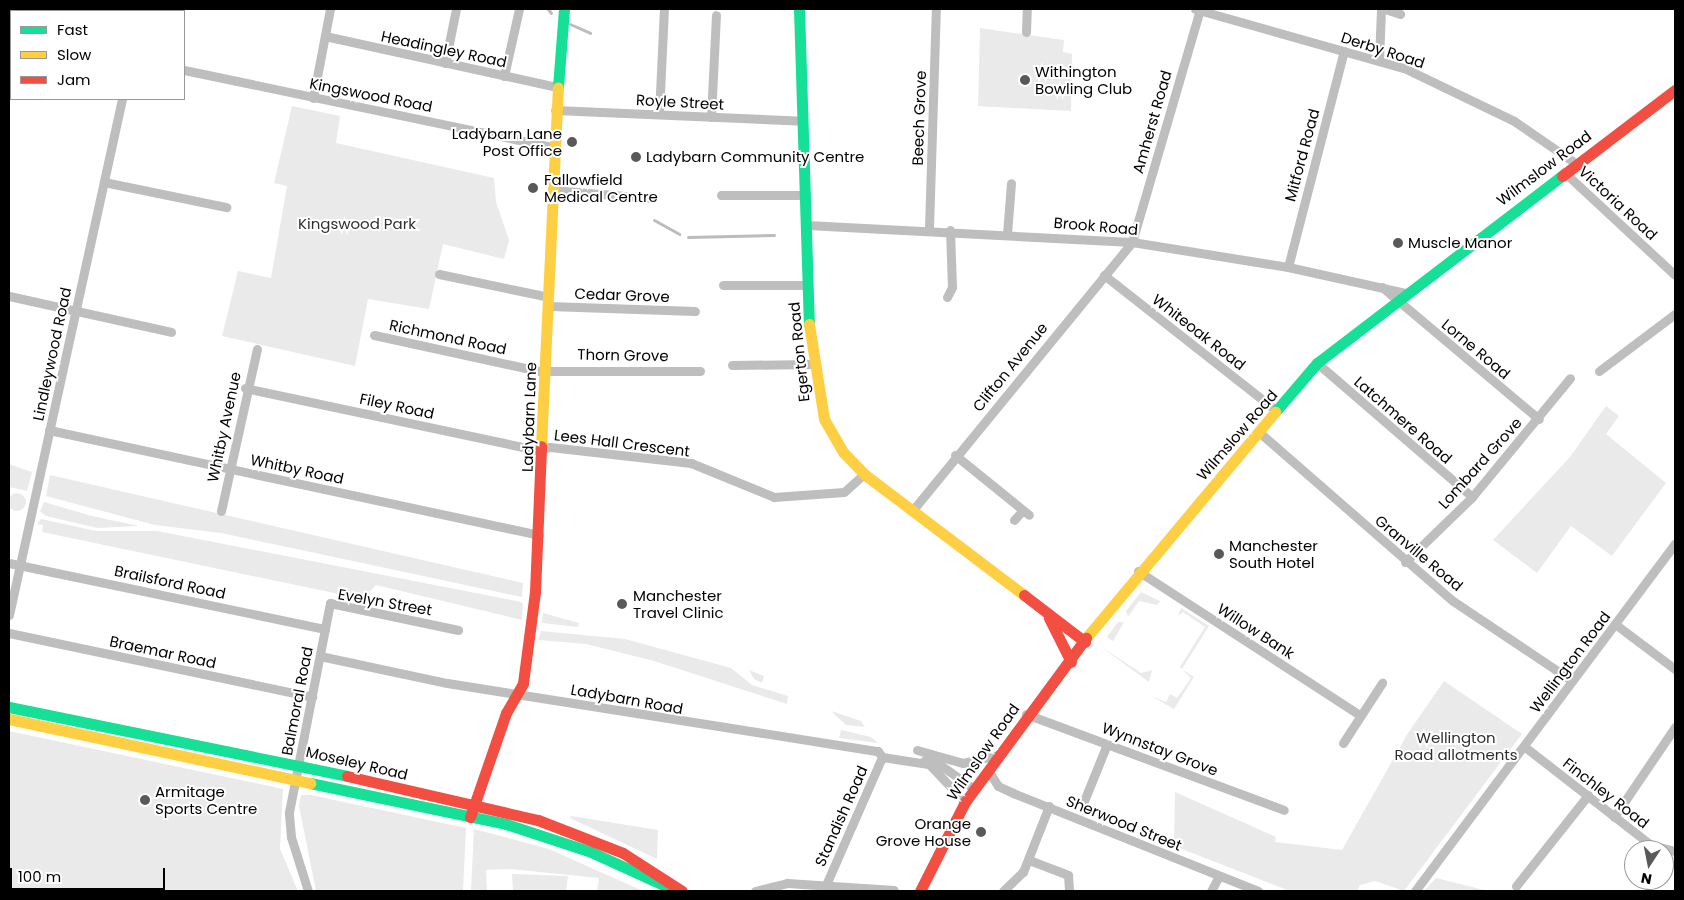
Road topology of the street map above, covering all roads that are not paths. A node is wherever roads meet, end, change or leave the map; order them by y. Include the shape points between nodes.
1 (330, 9) edge
2 (456, 9) edge
3 (519, 9) edge
4 (564, 9) edge
5 (664, 9) edge
6 (798, 9) edge
7 (936, 9) edge
8 (1026, 9) edge
9 (1198, 9) edge
10 (1381, 9) edge
11 (1385, 9) edge
12 (1400, 14) dead end
13 (716, 15) dead end
14 (1026, 32) dead end
15 (324, 36) junction
16 (1344, 51) junction
17 (1379, 60) junction
18 (444, 63) junction
19 (185, 70) edge
20 (504, 76) junction
21 (557, 87) junction
22 (1675, 90) edge
23 (313, 98) junction
24 (122, 100) edge
25 (555, 110) junction
26 (659, 114) junction
27 (711, 117) junction
28 (803, 121) junction
29 (553, 146) junction
30 (1575, 163) junction
31 (1564, 172) junction
32 (104, 182) junction
33 (1011, 183) dead end
34 (552, 190) junction
35 (721, 195) dead end
36 (806, 195) junction
37 (650, 198) dead end
38 (226, 207) dead end
39 (807, 225) junction
40 (929, 228) junction
41 (950, 230) junction
42 (1007, 234) junction
43 (1132, 242) junction
44 (1288, 267) junction
45 (440, 274) dead end
46 (1104, 275) junction
47 (1675, 275) edge
48 (807, 285) junction
49 (1380, 285) junction
50 (723, 286) dead end
51 (1405, 292) junction
52 (9, 296) edge
53 (947, 297) dead end
54 (1395, 300) junction
55 (549, 302) junction
56 (75, 311) junction
57 (695, 311) dead end
58 (1675, 314) edge
59 (171, 332) dead end
60 (374, 335) dead end
61 (257, 349) dead end
62 (1317, 363) junction
63 (812, 364) junction
64 (732, 365) dead end
65 (546, 368) junction
66 (700, 371) dead end
67 (1599, 371) dead end
68 (1570, 378) dead end
69 (245, 388) junction
70 (1277, 411) junction
71 (1538, 419) junction
72 (49, 430) junction
73 (1259, 432) junction
74 (543, 448) junction
75 (955, 455) junction
76 (229, 469) junction
77 (864, 474) junction
78 (1472, 497) junction
79 (912, 511) junction
80 (221, 512) dead end
81 (1014, 520) dead end
82 (538, 535) junction
83 (1675, 544) edge
84 (1405, 562) junction
85 (9, 563) edge
86 (20, 565) junction
87 (1138, 572) junction
88 (9, 615) edge
89 (1049, 618) junction
90 (1615, 624) junction
91 (325, 629) junction
92 (458, 630) dead end
93 (9, 633) edge
94 (1085, 642) junction
95 (320, 656) junction
96 (1071, 662) junction
97 (1675, 669) edge
98 (1572, 680) junction
99 (1382, 683) dead end
100 (518, 694) junction
101 (312, 697) junction
102 (9, 707) edge
103 (1026, 714) junction
104 (1358, 714) junction
105 (9, 719) edge
106 (1675, 727) edge
107 (1107, 744) junction
108 (1343, 744) dead end
109 (1525, 747) junction
110 (917, 750) junction
111 (997, 755) junction
112 (882, 757) junction
113 (928, 764) junction
114 (299, 765) junction
115 (988, 770) junction
116 (296, 779) junction
117 (974, 789) junction
118 (1588, 795) junction
119 (1084, 801) dead end
120 (965, 802) junction
121 (473, 805) junction
122 (1049, 806) junction
123 (1284, 810) dead end
124 (470, 816) junction
125 (1614, 817) junction
126 (1675, 851) edge
127 (1029, 860) junction
128 (1219, 876) junction
129 (1516, 886) dead end
130 (825, 887) junction
131 (894, 890) dead end
132 (1417, 890) edge
133 (308, 891) edge
134 (677, 891) edge
135 (682, 891) edge
136 (755, 891) edge
137 (920, 891) edge
138 (1003, 891) edge
139 (1069, 891) edge
140 (1211, 891) edge
141 (1258, 891) edge

1 - 15 street
2 - 18 street
3 - 20 street
4 - 21 main road, Ladybarn Lane
5 - 26 street
6 - 28 main road, Egerton Road
7 - 40 street, Beech Grove
8 - 14 street
9 - 16 street, Derby Road
9 - 43 street, Amherst Road
10 - 17 street
11 - 12 street
13 - 27 street
15 - 18 street, Headingley Road
15 - 23 street
16 - 17 street, Derby Road
16 - 44 street, Mitford Road
17 - 30 street, Derby Road via 1514,121
18 - 20 street, Headingley Road
19 - 23 street, Kingswood Road
20 - 21 street, Headingley Road
21 - 25 main road, Ladybarn Lane
22 - 30 main road, Wilmslow Road
23 - 29 street, Kingswood Road
24 - 32 street, Lindleywood Road
25 - 26 street, Royle Street
25 - 29 main road, Ladybarn Lane
26 - 27 street, Royle Street
27 - 28 street, Royle Street
28 - 36 main road, Egerton Road
29 - 34 main road, Ladybarn Lane
30 - 31 main road, Wilmslow Road
31 - 47 street, Victoria Road
31 - 51 main road, Wilmslow Road
32 - 38 street
32 - 56 street, Lindleywood Road
33 - 42 street
34 - 37 street
34 - 55 main road, Ladybarn Lane
35 - 36 street
36 - 39 main road, Egerton Road
39 - 40 street, Brook Road
39 - 48 main road, Egerton Road
40 - 41 street, Brook Road
41 - 42 street, Brook Road
41 - 53 street via 952,287
42 - 43 street, Brook Road
43 - 44 street, Brook Road
43 - 46 street, Clifton Avenue
44 - 49 street, Brook Road
45 - 55 street, Cedar Grove
46 - 70 street, Whiteoak Road
46 - 75 street, Clifton Avenue
48 - 50 street
48 - 63 main road, Egerton Road
49 - 51 street, Brook Road
49 - 54 street
51 - 54 main road, Wilmslow Road
52 - 56 street
54 - 62 main road, Wilmslow Road
54 - 71 street, Lorne Road
55 - 57 street, Cedar Grove
55 - 65 main road, Ladybarn Lane
56 - 59 street
56 - 72 street, Lindleywood Road
58 - 67 street
60 - 65 street, Richmond Road via 539,370
61 - 69 street, Whitby Avenue
62 - 70 main road, Wilmslow Road
62 - 78 street, Latchmere Road
63 - 64 street
63 - 77 main road, Egerton Road via 819,406 830,432
65 - 66 street, Thorn Grove
65 - 74 main road, Ladybarn Lane
68 - 71 street, Lombard Grove
69 - 74 street, Filey Road
69 - 76 street, Whitby Avenue
70 - 73 main road, Wilmslow Road
71 - 78 street, Lombard Grove
72 - 76 street, Whitby Road
72 - 86 street, Lindleywood Road
73 - 84 street, Granville Road
73 - 87 main road, Wilmslow Road
74 - 77 street, Lees Hall Crescent via 691,463 774,496 844,492
74 - 82 main road, Ladybarn Lane
75 - 79 street, Clifton Avenue
75 - 81 street via 1026,513
76 - 80 street, Whitby Avenue
76 - 82 street, Whitby Road
77 - 79 main road, Egerton Road
78 - 84 street, Lombard Grove
79 - 89 main road, Egerton Road
82 - 100 main road, Ladybarn Lane via 532,618 523,683
83 - 90 street, Wellington Road
84 - 98 street, Granville Road via 1453,600
85 - 86 street, Brailsford Road
86 - 88 street, Lindleywood Road
86 - 91 street, Brailsford Road
87 - 94 main road, Wilmslow Road
87 - 104 street, Willow Bank
89 - 94 main road, Egerton Road
89 - 96 main road, Egerton Road
90 - 97 street
90 - 98 street, Wellington Road
91 - 92 street, Evelyn Street via 330,603
91 - 95 street, Balmoral Road
93 - 101 street, Braemar Road
94 - 96 main road, Wilmslow Road
95 - 100 street, Ladybarn Road
95 - 101 street, Balmoral Road
96 - 103 main road, Wilmslow Road
98 - 109 street, Wellington Road
99 - 104 street
100 - 112 street, Ladybarn Road via 878,751
100 - 121 main road, Ladybarn Lane
101 - 114 street, Balmoral Road
102 - 114 main road, Moseley Road
103 - 107 street, Wynnstay Grove
103 - 111 main road, Wilmslow Road
104 - 108 street
105 - 116 main road, Moseley Road
106 - 125 street
107 - 119 street
107 - 123 street, Wynnstay Grove
109 - 118 street, Finchley Road
109 - 132 street, Wellington Road
110 - 111 street via 963,763
110 - 113 street
110 - 117 street
111 - 115 main road, Wilmslow Road
112 - 113 street, Ladybarn Road
112 - 130 street, Standish Road
113 - 120 street
114 - 116 street, Balmoral Road
114 - 121 main road, Moseley Road
115 - 117 main road, Wilmslow Road
115 - 122 street, Sherwood Street via 998,786
116 - 124 main road, Moseley Road
116 - 133 street, Balmoral Road via 290,830
117 - 120 main road, Wilmslow Road
118 - 125 street, Finchley Road
118 - 129 street
120 - 137 main road, Wilmslow Road via 937,850
121 - 124 main road, Ladybarn Lane
121 - 135 main road, Moseley Road via 582,834 636,860
122 - 127 street
122 - 128 street, Sherwood Street
124 - 134 main road, Moseley Road via 591,852
125 - 126 street, Finchley Road via 1651,846
127 - 138 street
127 - 139 street via 1068,875
128 - 140 street
128 - 141 street, Sherwood Street
130 - 131 street
130 - 136 street via 787,883

